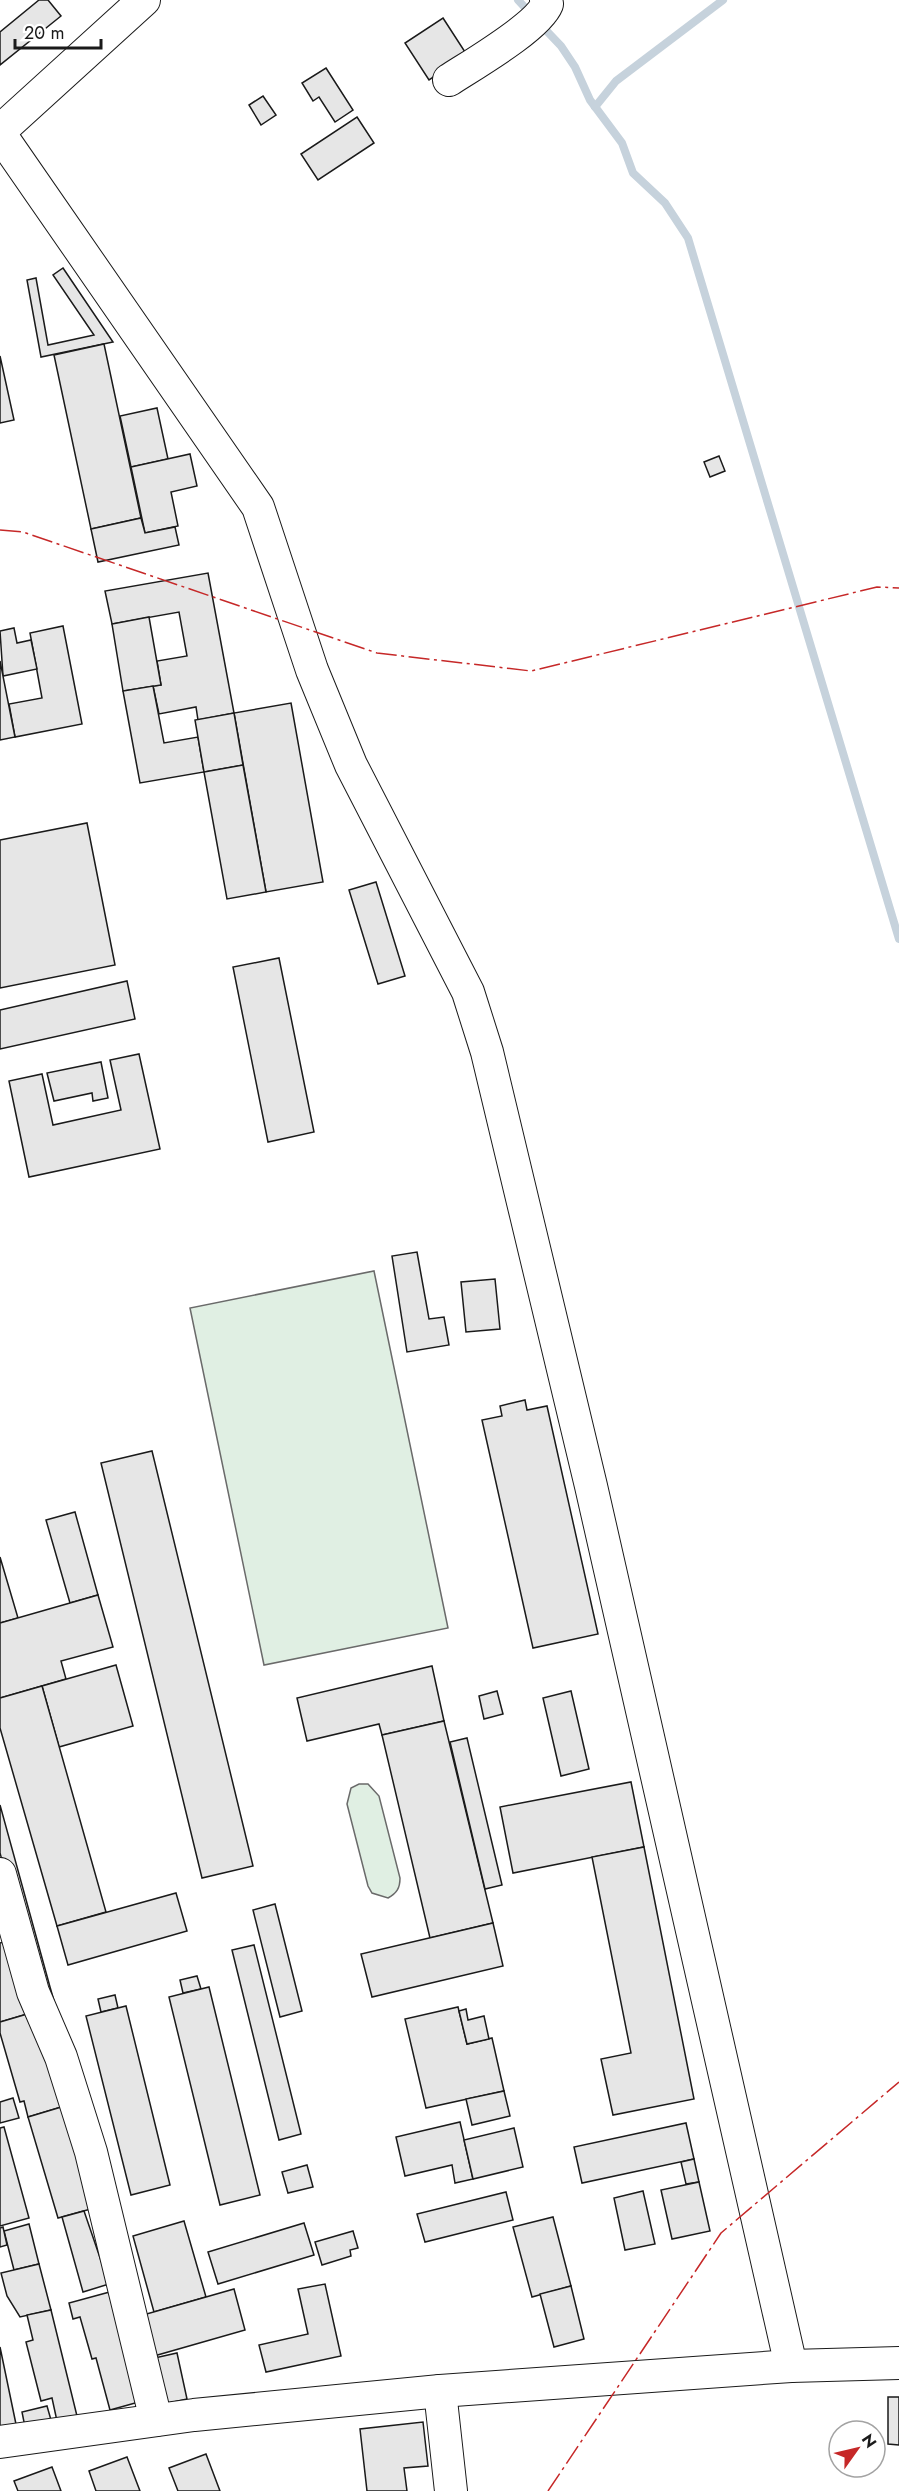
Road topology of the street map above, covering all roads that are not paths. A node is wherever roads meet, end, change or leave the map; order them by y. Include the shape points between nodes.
1 (144, 0) edge
2 (540, 13) edge
3 (449, 80) dead end
4 (0, 133) edge
5 (0, 1874) edge
6 (899, 2363) edge
7 (791, 2366) junction
8 (440, 2391) junction
9 (156, 2420) junction
10 (0, 2442) edge
11 (451, 2491) edge

1 - 4 street
2 - 3 street
4 - 7 street via 258,507 312,670 351,765 468,992 487,1052 591,1486
5 - 9 street via 33,1992 61,2057 91,2152
6 - 7 street
7 - 8 street
8 - 9 street
8 - 11 street
9 - 10 street

